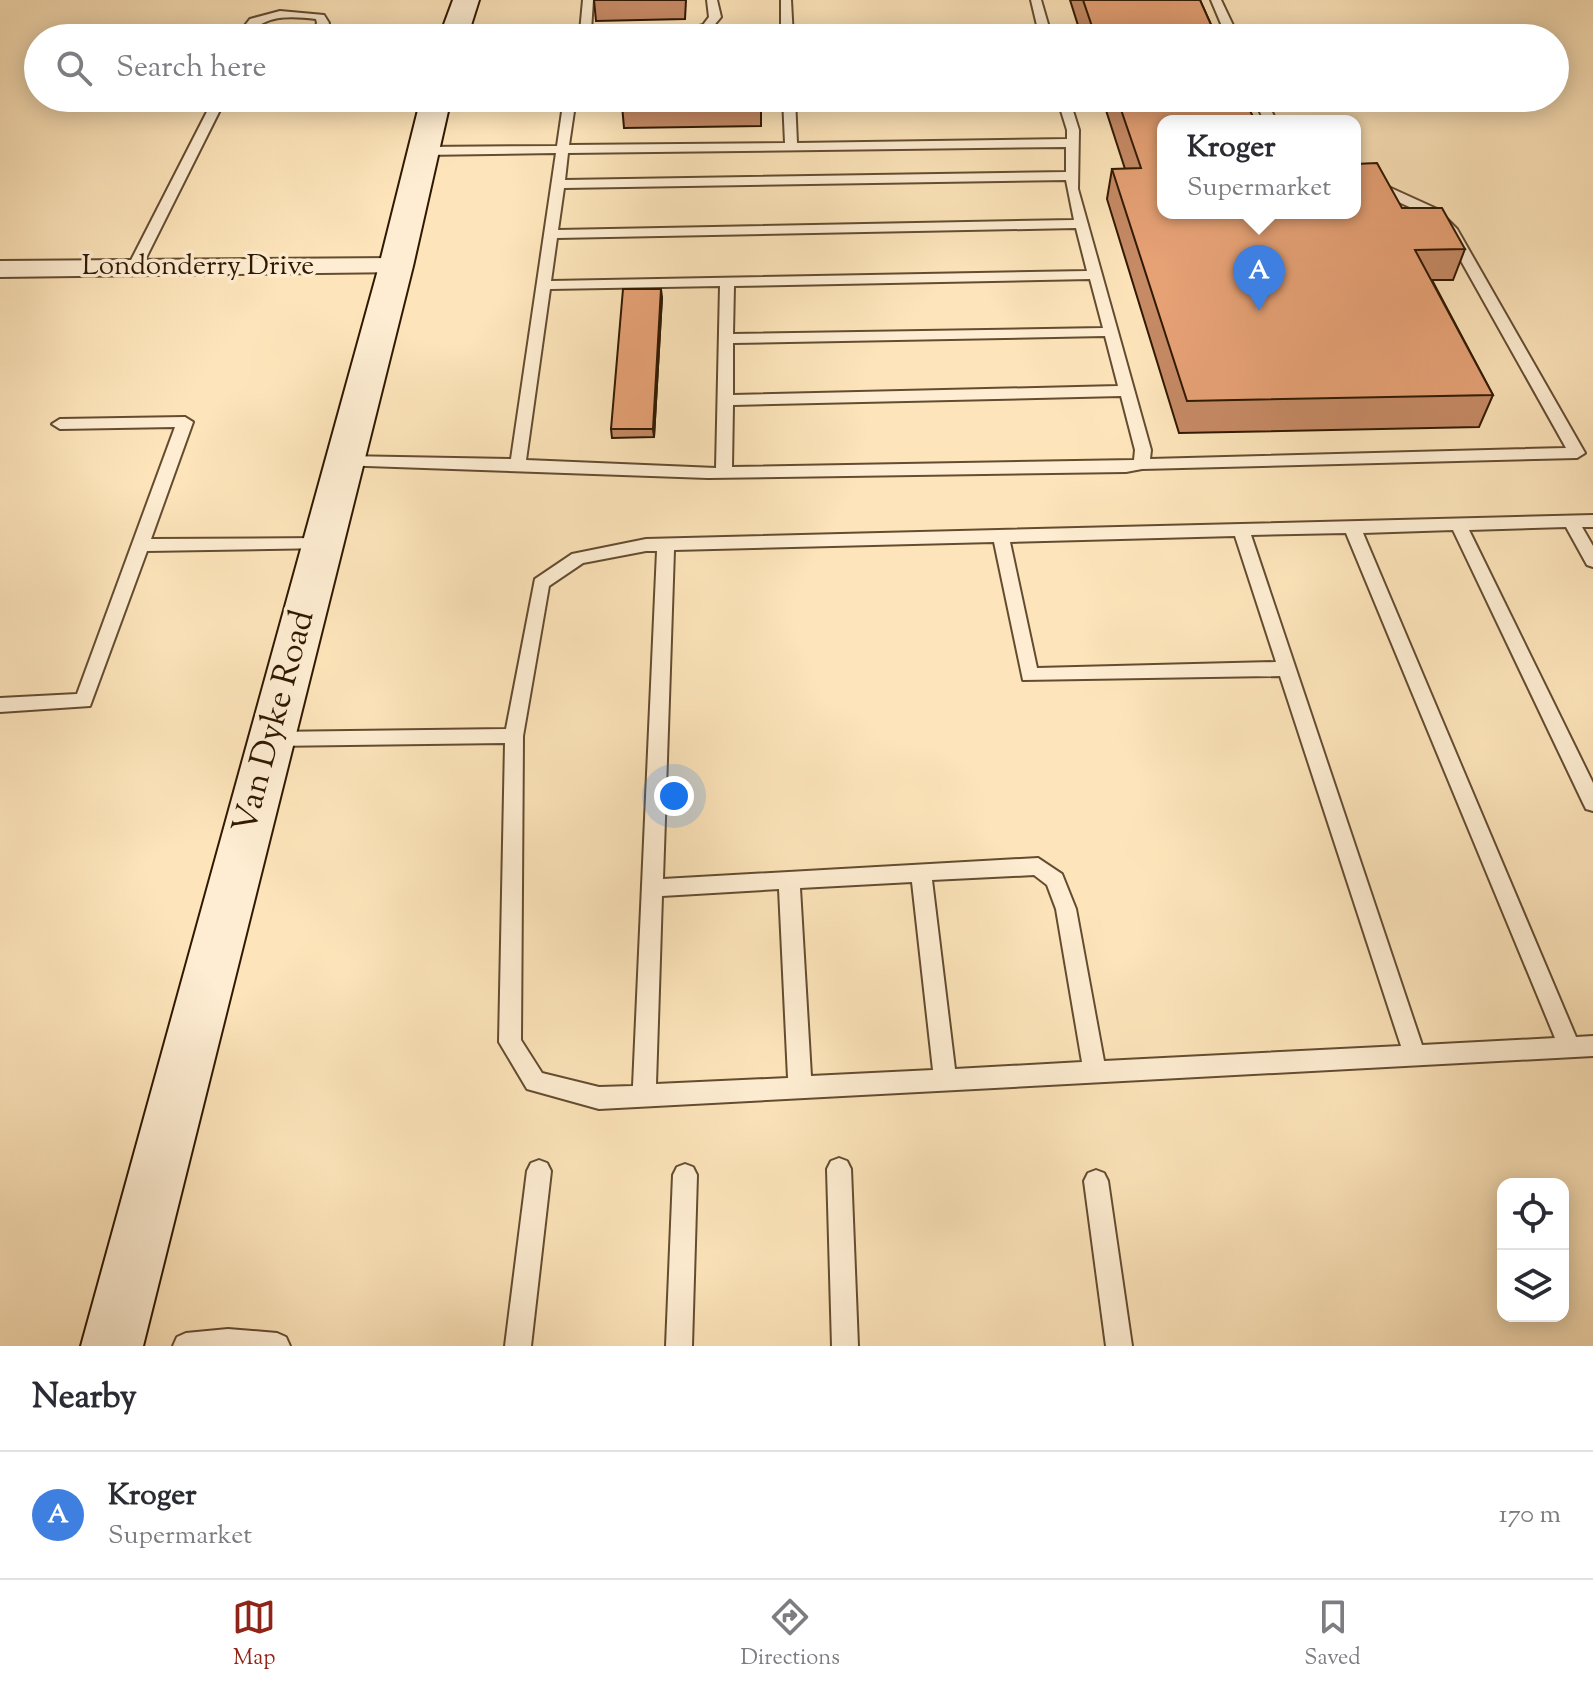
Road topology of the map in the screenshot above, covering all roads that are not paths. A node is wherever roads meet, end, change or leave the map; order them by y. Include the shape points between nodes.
1 (466, 0) edge
2 (588, 0) edge
3 (712, 0) edge
4 (786, 0) edge
5 (1036, 0) edge
6 (1216, 0) edge
7 (248, 24) edge
8 (323, 24) edge
9 (458, 24) edge
10 (586, 24) edge
11 (709, 24) edge
12 (787, 24) edge
13 (1042, 24) edge
14 (1227, 24) edge
15 (213, 112) edge
16 (433, 112) edge
17 (568, 112) edge
18 (790, 112) edge
19 (1066, 112) edge
20 (1074, 143) junction
21 (791, 146) junction
22 (562, 149) junction
23 (423, 151) junction
24 (1072, 176) junction
25 (1361, 180) edge
26 (557, 184) junction
27 (1082, 224) junction
28 (550, 234) junction
29 (396, 266) junction
30 (134, 268) junction
31 (0, 269) edge
32 (1095, 275) junction
33 (727, 282) junction
34 (543, 285) junction
35 (1111, 332) junction
36 (726, 339) junction
37 (1127, 391) junction
38 (725, 400) junction
39 (60, 424) dead end
40 (344, 461) junction
41 (518, 464) junction
42 (1142, 464) junction
43 (724, 472) junction
44 (1593, 521) edge
45 (1571, 522) junction
46 (1458, 524) junction
47 (1352, 527) junction
48 (1241, 530) junction
49 (1001, 536) junction
50 (322, 544) junction
51 (666, 544) junction
52 (140, 545) junction
53 (1593, 561) edge
54 (1287, 669) junction
55 (0, 705) edge
56 (514, 736) junction
57 (271, 739) junction
58 (1593, 803) edge
59 (921, 872) junction
60 (789, 880) junction
61 (652, 888) junction
62 (1593, 1046) edge
63 (1570, 1048) junction
64 (1415, 1056) junction
65 (1095, 1072) junction
66 (945, 1079) junction
67 (800, 1087) junction
68 (644, 1095) junction
69 (839, 1169) dead end
70 (539, 1171) dead end
71 (685, 1175) dead end
72 (1096, 1181) dead end
73 (112, 1346) edge
74 (186, 1346) edge
75 (277, 1346) edge
76 (518, 1346) edge
77 (679, 1346) edge
78 (845, 1346) edge
79 (1119, 1346) edge

1 - 9 main road
2 - 10 lane
3 - 11 lane via 715,17
4 - 12 lane
5 - 13 lane
6 - 14 lane
7 - 8 lane via 264,16 312,15
15 - 30 lane
16 - 23 main road, Van Dyke Road
17 - 22 lane
18 - 21 lane
19 - 20 lane
20 - 21 lane
20 - 24 lane
21 - 22 lane
22 - 23 lane
22 - 26 lane
23 - 29 main road, Van Dyke Road
24 - 26 lane
24 - 27 lane
25 - 42 lane via 1432,212 1452,232 1577,453
26 - 28 lane
27 - 28 lane
27 - 32 lane
28 - 34 lane
29 - 30 street, Londonderry Drive
29 - 40 main road, Van Dyke Road
30 - 31 street, Londonderry Drive
32 - 33 lane
32 - 35 lane
33 - 34 lane
33 - 36 lane
34 - 41 lane
35 - 36 lane
35 - 37 lane
36 - 38 lane
37 - 38 lane
37 - 42 lane
38 - 43 lane
39 - 52 lane via 185,422
40 - 41 lane
40 - 50 main road, Van Dyke Road
41 - 43 lane
42 - 43 lane
44 - 45 lane
45 - 46 lane
45 - 53 lane
46 - 47 lane
46 - 58 lane
47 - 48 lane
47 - 63 lane
48 - 49 lane
48 - 54 lane
49 - 51 lane
49 - 54 lane via 1029,675
50 - 52 lane
50 - 57 main road, Van Dyke Road
51 - 56 lane via 578,558 541,583
51 - 61 lane
52 - 55 lane via 84,701
54 - 64 lane
56 - 57 lane
56 - 68 lane via 510,1042 535,1082 599,1098
57 - 73 main road, Van Dyke Road
59 - 60 lane
59 - 65 lane via 1038,866 1055,880 1066,909
59 - 66 lane
60 - 61 lane
60 - 67 lane
61 - 68 lane
62 - 63 lane
63 - 64 lane
64 - 65 lane
65 - 66 lane
66 - 67 lane
67 - 68 lane
69 - 78 lane
70 - 76 lane
71 - 77 lane
72 - 79 lane
74 - 75 lane

